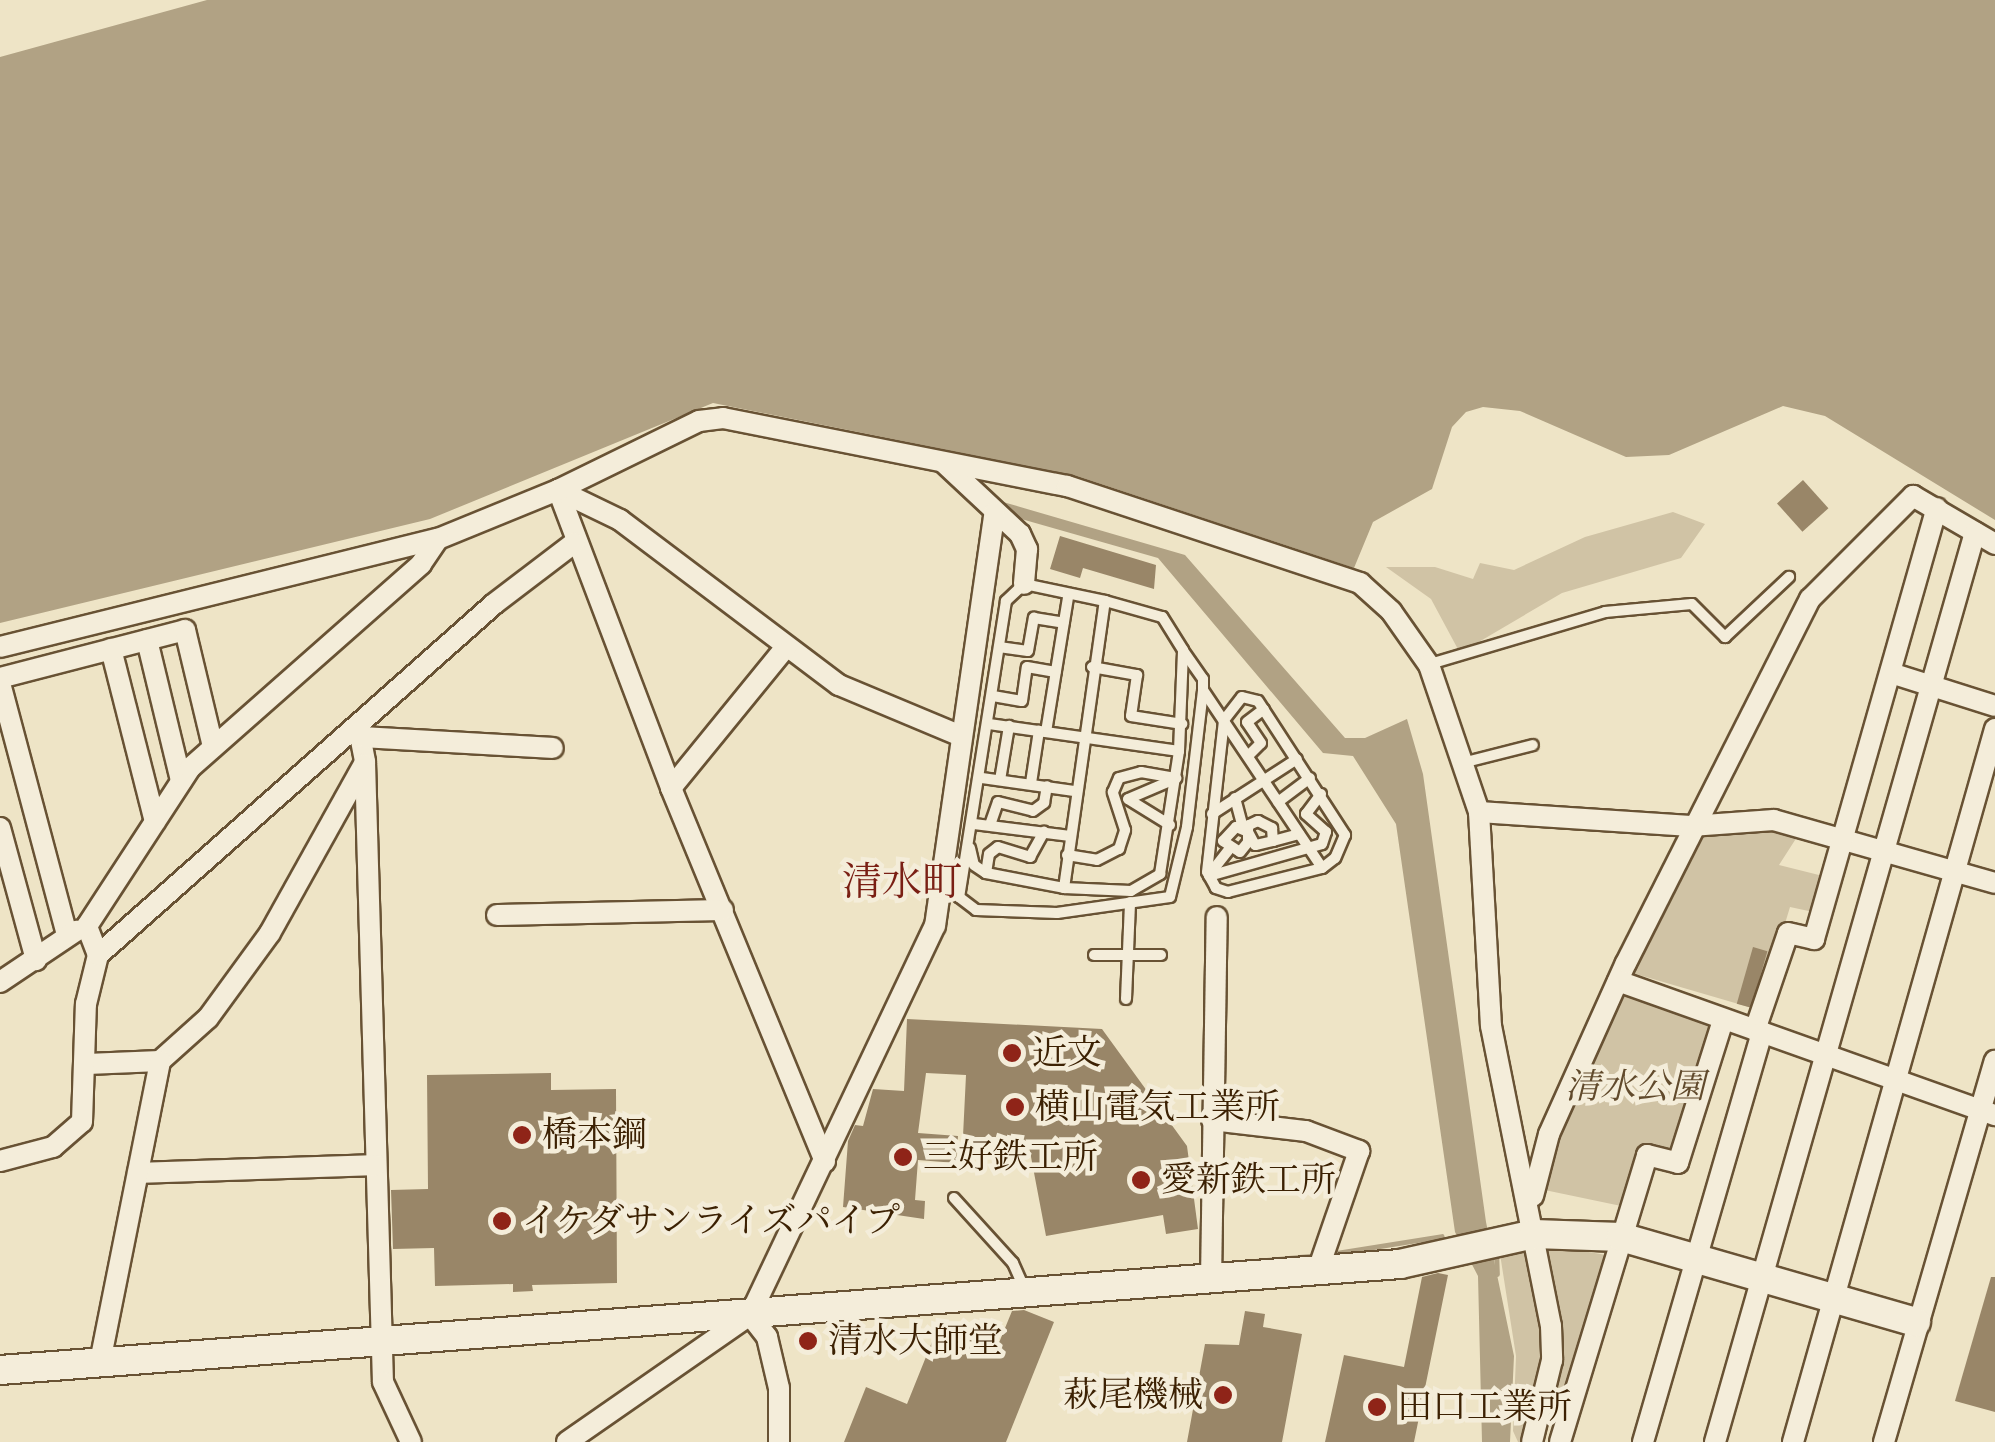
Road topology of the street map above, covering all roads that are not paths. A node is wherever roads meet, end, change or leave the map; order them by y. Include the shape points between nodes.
1 (942, 461) junction
2 (558, 490) junction
3 (1937, 508) junction
4 (995, 512) junction
5 (1975, 532) junction
6 (438, 539) junction
7 (574, 542) junction
8 (1995, 544) edge
9 (1789, 577) dead end
10 (1024, 584) junction
11 (1068, 597) junction
12 (1105, 601) junction
13 (1064, 623) junction
14 (147, 640) junction
15 (787, 646) junction
16 (0, 647) edge
17 (999, 647) junction
18 (110, 649) junction
19 (1183, 650) junction
20 (1429, 665) junction
21 (1092, 666) junction
22 (1056, 672) junction
23 (1894, 674) junction
24 (0, 680) edge
25 (1934, 687) junction
26 (1203, 690) junction
27 (993, 696) junction
28 (1995, 706) edge
29 (1264, 709) junction
30 (1224, 720) junction
31 (989, 724) junction
32 (1182, 724) junction
33 (1008, 726) junction
34 (1995, 729) edge
35 (361, 731) junction
36 (1043, 732) junction
37 (961, 736) junction
38 (1083, 739) junction
39 (1533, 745) dead end
40 (212, 747) junction
41 (553, 748) dead end
42 (1179, 752) junction
43 (1248, 756) junction
44 (1035, 758) junction
45 (1298, 759) junction
46 (1050, 760) dead end
47 (365, 762) junction
48 (1462, 763) junction
49 (982, 778) junction
50 (1176, 778) junction
51 (1310, 778) junction
52 (1263, 779) junction
53 (182, 780) junction
54 (1000, 780) junction
55 (1031, 784) junction
56 (1047, 786) junction
57 (671, 788) junction
58 (1074, 791) junction
59 (1321, 794) junction
60 (1235, 798) junction
61 (1278, 802) junction
62 (1479, 812) junction
63 (1212, 814) junction
64 (155, 821) junction
65 (974, 824) junction
66 (990, 825) junction
67 (1170, 825) junction
68 (1691, 826) junction
69 (0, 828) edge
70 (1246, 830) junction
71 (1044, 832) junction
72 (1300, 834) junction
73 (1070, 836) junction
74 (1842, 840) junction
75 (1273, 842) junction
76 (970, 848) junction
77 (1228, 850) junction
78 (1310, 850) junction
79 (1885, 851) junction
80 (1067, 856) junction
81 (1322, 868) junction
82 (1956, 872) junction
83 (986, 873) junction
84 (1208, 876) junction
85 (1995, 883) edge
86 (1064, 888) junction
87 (1131, 891) junction
88 (1130, 905) junction
89 (723, 910) junction
90 (497, 915) dead end
91 (1217, 917) dead end
92 (87, 926) junction
93 (67, 935) junction
94 (98, 955) junction
95 (1094, 955) dead end
96 (1128, 955) junction
97 (1162, 955) dead end
98 (36, 960) junction
99 (0, 980) edge
100 (1618, 981) junction
101 (1126, 999) dead end
102 (1723, 1020) junction
103 (1759, 1031) junction
104 (1827, 1060) junction
105 (160, 1061) junction
106 (1995, 1061) edge
107 (87, 1064) junction
108 (1894, 1083) junction
109 (1988, 1113) edge
110 (1212, 1120) junction
111 (0, 1161) edge
112 (825, 1161) junction
113 (376, 1166) junction
114 (138, 1173) junction
115 (954, 1198) dead end
116 (1531, 1202) junction
117 (1521, 1236) junction
118 (1621, 1238) junction
119 (1693, 1260) junction
120 (1318, 1266) junction
121 (1211, 1280) junction
122 (1760, 1280) junction
123 (1026, 1292) junction
124 (1833, 1300) junction
125 (750, 1315) junction
126 (1916, 1322) junction
127 (383, 1339) junction
128 (100, 1362) junction
129 (0, 1370) edge
130 (412, 1442) edge
131 (566, 1442) edge
132 (778, 1442) edge
133 (1532, 1442) edge
134 (1560, 1442) edge
135 (1643, 1442) edge
136 (1715, 1442) edge
137 (1792, 1442) edge
138 (1884, 1442) edge

1 - 2 street via 724,418 699,421
1 - 4 street
1 - 20 street via 1067,486 1360,582 1391,610
2 - 6 street
2 - 7 street
2 - 15 street via 620,520
3 - 5 street
3 - 23 street
3 - 68 street via 1913,496 1810,599
4 - 10 street via 1026,549
4 - 37 street
5 - 8 street
5 - 25 street
6 - 16 street
6 - 40 street via 421,564
7 - 35 street
7 - 57 street
9 - 20 lane via 1725,637 1692,604 1623,610
10 - 11 lane
10 - 17 lane via 1006,601
11 - 12 lane
11 - 13 lane
12 - 19 lane via 1162,617
12 - 21 lane
13 - 17 lane via 1034,618 1028,651
13 - 22 lane
14 - 18 street
14 - 40 street via 186,630
14 - 53 street
15 - 37 street via 840,686
15 - 57 street
17 - 27 lane
18 - 24 street
18 - 64 street
19 - 26 lane
19 - 32 lane
20 - 48 street
21 - 32 lane via 1137,675 1131,716
21 - 38 lane
22 - 27 lane via 1027,668 1022,701
22 - 36 lane
23 - 25 street
23 - 74 street
24 - 93 street
25 - 28 street
25 - 79 street
26 - 30 lane
26 - 88 lane via 1176,887 1166,899
27 - 31 lane
29 - 30 lane via 1252,696 1242,697
29 - 43 lane via 1247,722 1261,743
29 - 45 lane
30 - 43 lane
30 - 63 lane
31 - 33 lane
31 - 49 lane
32 - 42 lane
33 - 36 lane
33 - 54 lane
34 - 82 street
35 - 41 street
35 - 47 street
35 - 94 street
36 - 38 lane
36 - 44 lane
37 - 112 street via 935,926
38 - 42 lane
38 - 58 lane
39 - 48 lane
40 - 53 street
42 - 50 lane
43 - 52 lane
44 - 46 lane
44 - 55 lane
45 - 51 lane
45 - 52 lane
47 - 105 street via 240,978
47 - 113 street
48 - 62 street
49 - 54 lane
49 - 65 lane
50 - 67 lane
50 - 67 lane via 1128,799
50 - 80 lane via 1141,772 1120,778 1112,792 1125,830 1119,849 1097,860
51 - 59 lane
51 - 61 lane
52 - 60 lane
52 - 61 lane
53 - 64 street
54 - 55 lane
55 - 56 lane
56 - 58 lane
56 - 66 lane via 1044,803 1033,810 998,802
57 - 89 street
58 - 73 lane
59 - 78 lane via 1306,814 1323,827 1326,839
59 - 81 lane via 1345,836 1336,858
60 - 63 lane
60 - 70 lane
61 - 72 lane
62 - 68 street
62 - 116 street via 1491,1026
63 - 84 lane
64 - 92 street
65 - 66 lane
65 - 76 lane
66 - 71 lane
67 - 87 lane via 1160,874
68 - 74 street via 1774,820
68 - 100 street
69 - 98 street
70 - 75 lane via 1255,845
70 - 75 lane via 1264,823 1272,828
70 - 77 lane via 1245,847
70 - 77 lane via 1223,837
71 - 73 lane
71 - 83 lane via 1030,857 998,848 989,854
72 - 75 lane
72 - 78 lane
73 - 80 lane
74 - 79 street
74 - 103 street via 1814,939 1788,932
76 - 83 lane via 974,865
76 - 88 lane via 959,897 976,910 1057,913
77 - 84 lane
78 - 81 lane
78 - 84 lane
79 - 82 street
79 - 104 street
80 - 86 lane
81 - 84 lane via 1236,892 1216,888
82 - 85 street
82 - 108 street
83 - 86 lane
86 - 87 lane
87 - 88 lane
88 - 96 lane
89 - 90 street
89 - 112 street
91 - 110 street
92 - 93 street
92 - 94 street
93 - 98 street
94 - 107 street via 86,1004
95 - 96 lane
96 - 97 lane
96 - 101 lane
98 - 99 street
100 - 102 street
100 - 116 street via 1550,1134
102 - 103 street
102 - 118 street via 1678,1163 1646,1155
103 - 104 street
103 - 119 street
104 - 108 street
104 - 122 street
105 - 107 street
105 - 114 street
106 - 109 street
107 - 111 street via 87,1109 78,1128 52,1147
108 - 109 street
108 - 124 street
109 - 126 street
110 - 120 street via 1306,1131 1359,1151
110 - 121 street
112 - 125 street
113 - 114 street
113 - 127 street
114 - 128 street
115 - 123 lane via 1013,1264
116 - 117 street
117 - 118 street
117 - 120 street via 1400,1264
117 - 133 street via 1552,1360
118 - 119 street
118 - 134 street
119 - 122 street
119 - 135 street
120 - 121 street
121 - 123 street
122 - 124 street
122 - 136 street
123 - 125 street
124 - 126 street
124 - 137 street
125 - 127 street
125 - 131 street
125 - 132 street via 767,1337 779,1388
126 - 138 street
127 - 128 street
127 - 130 street via 383,1382
128 - 129 street

